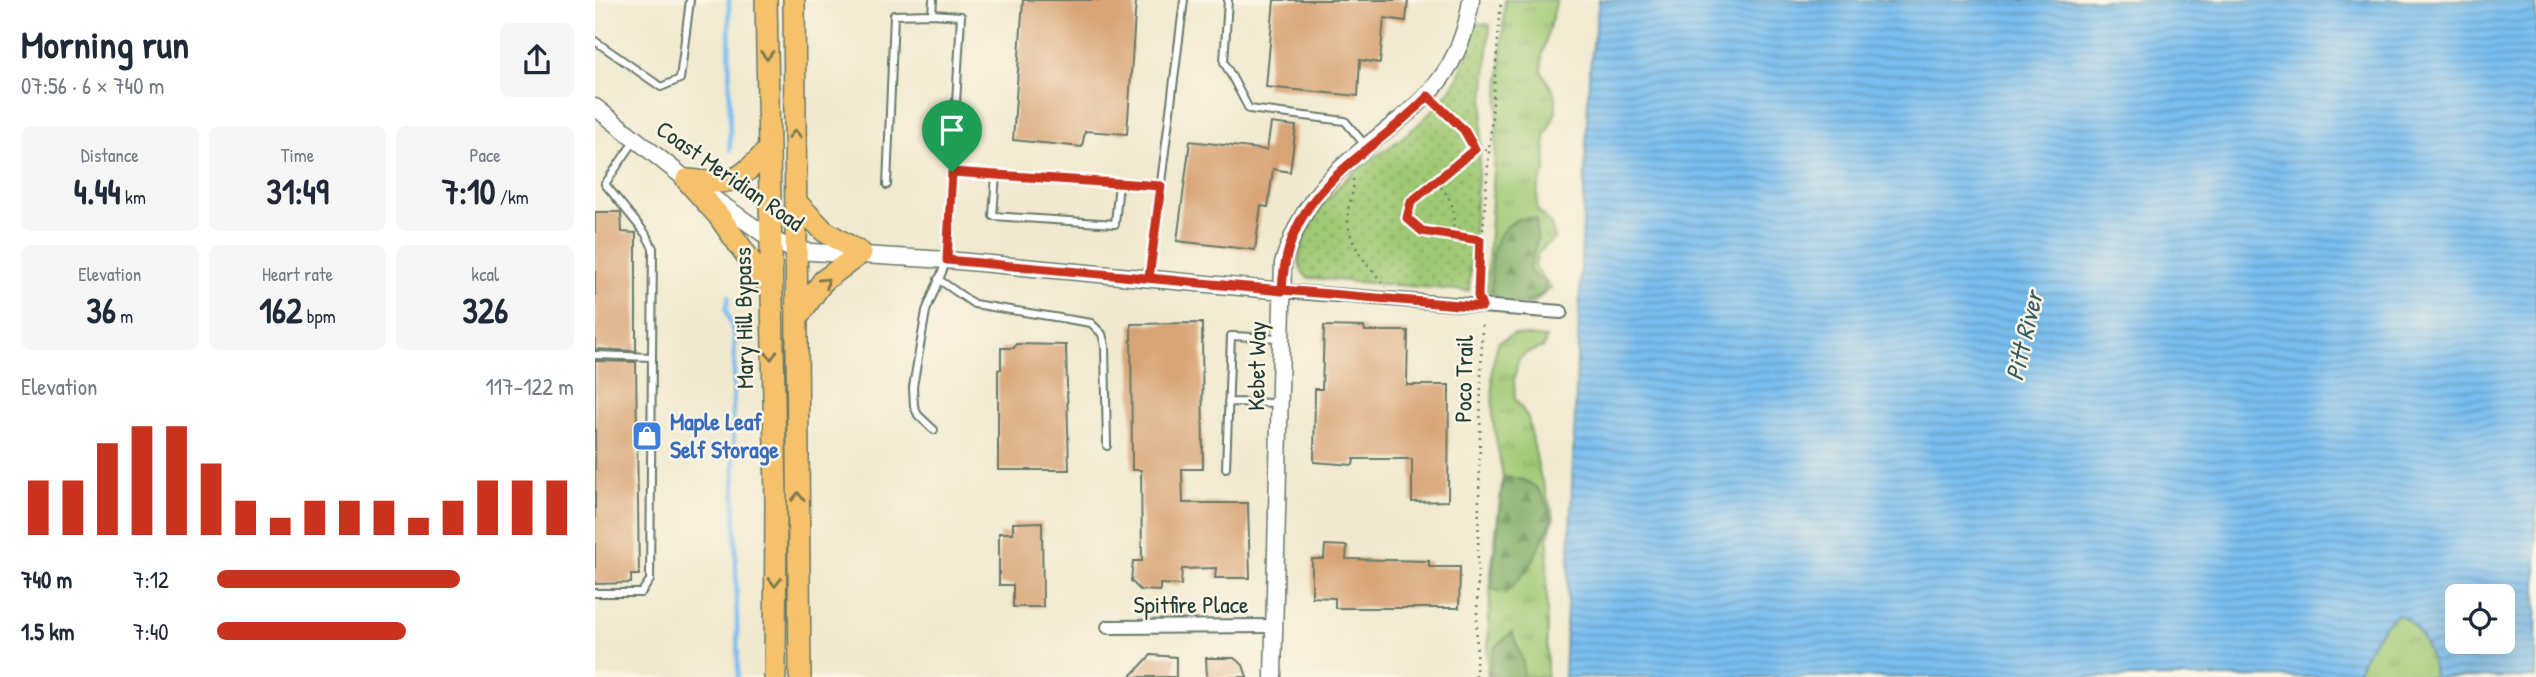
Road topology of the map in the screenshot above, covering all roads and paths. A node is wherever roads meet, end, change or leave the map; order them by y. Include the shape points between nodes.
1 (690, 0) edge
2 (766, 0) edge
3 (794, 0) edge
4 (933, 0) edge
5 (1184, 0) edge
6 (1228, 0) edge
7 (1471, 0) edge
8 (1501, 0) edge
9 (932, 14) junction
10 (595, 41) edge
11 (1428, 96) junction
12 (595, 107) edge
13 (636, 139) junction
14 (1367, 148) junction
15 (769, 149) junction
16 (1475, 149) junction
17 (1489, 150) junction
18 (1349, 162) junction
19 (952, 172) junction
20 (996, 174) junction
21 (687, 180) junction
22 (1436, 182) junction
23 (1119, 183) junction
24 (887, 185) dead end
25 (1161, 186) junction
26 (796, 202) junction
27 (1453, 234) junction
28 (768, 237) junction
29 (1480, 240) junction
30 (795, 251) junction
31 (861, 253) junction
32 (947, 260) junction
33 (1149, 278) junction
34 (938, 279) junction
35 (769, 287) junction
36 (1282, 291) junction
37 (1387, 299) junction
38 (1482, 307) junction
39 (1561, 312) dead end
40 (797, 318) junction
41 (1281, 338) junction
42 (595, 355) edge
43 (652, 357) junction
44 (1229, 402) junction
45 (1279, 403) junction
46 (934, 430) dead end
47 (1107, 446) dead end
48 (1226, 468) dead end
49 (595, 593) edge
50 (1108, 626) dead end
51 (1274, 626) junction
52 (775, 677) edge
53 (800, 677) edge
54 (1273, 677) edge
55 (1476, 677) edge

1 - 10 lane via 680,79 661,87
2 -> 15 highway, Mary Hill Bypass
26 -> 3 highway
4 - 9 lane
5 - 25 lane
6 - 14 lane via 1224,62 1249,109 1345,121
7 - 11 street, Kebet Way via 1458,51
8 - 17 path, Poco Trail
9 - 19 lane via 961,16
9 - 24 lane via 894,15
11 - 14 street, Kebet Way
11 - 16 path via 1464,130
12 - 13 street, Coast Meridian Road
13 - 21 street, Coast Meridian Road
13 - 43 lane via 605,184 653,248
14 - 18 street, Kebet Way
15 - 21 highway via 741,178 722,183
15 - 28 highway, Mary Hill Bypass
16 - 17 path
16 - 22 path
17 - 29 path, Poco Trail
18 - 36 street, Kebet Way via 1318,194 1290,240
18 - 37 path via 1354,184 1348,214 1352,242 1388,288
19 - 20 lane
19 - 32 lane
20 - 23 lane
20 - 23 lane via 993,216 1115,224
21 - 28 street, Coast Meridian Road
21 - 35 highway
22 - 27 path via 1453,204
22 - 27 path via 1411,202 1407,218 1422,231
23 - 25 lane
25 - 33 lane
26 - 30 highway
26 - 31 highway via 824,231
27 - 29 path
28 - 30 street, Coast Meridian Road
28 - 35 highway, Mary Hill Bypass
29 - 38 path, Poco Trail via 1478,296
30 - 31 street, Coast Meridian Road
30 - 40 highway
31 - 32 street, Coast Meridian Road
40 -> 31 highway via 823,281
32 - 33 street, Coast Meridian Road
32 - 34 lane
33 - 36 street, Coast Meridian Road
34 - 46 lane via 926,311 913,387 918,415
34 - 47 lane via 974,304 1097,327 1105,346
35 -> 52 highway, Mary Hill Bypass via 776,498
36 - 37 street, Coast Meridian Road
36 - 41 street, Kebet Way
37 - 38 street, Coast Meridian Road
38 - 39 street, Coast Meridian Road
38 - 55 path, Poco Trail
53 -> 40 highway
41 - 44 lane via 1231,336
41 - 45 street, Kebet Way
42 - 43 lane
43 - 49 lane via 650,580 641,593
44 - 45 lane
44 - 48 lane
45 - 51 street, Kebet Way
50 - 51 street, Spitfire Place
51 - 54 street, Kebet Way

